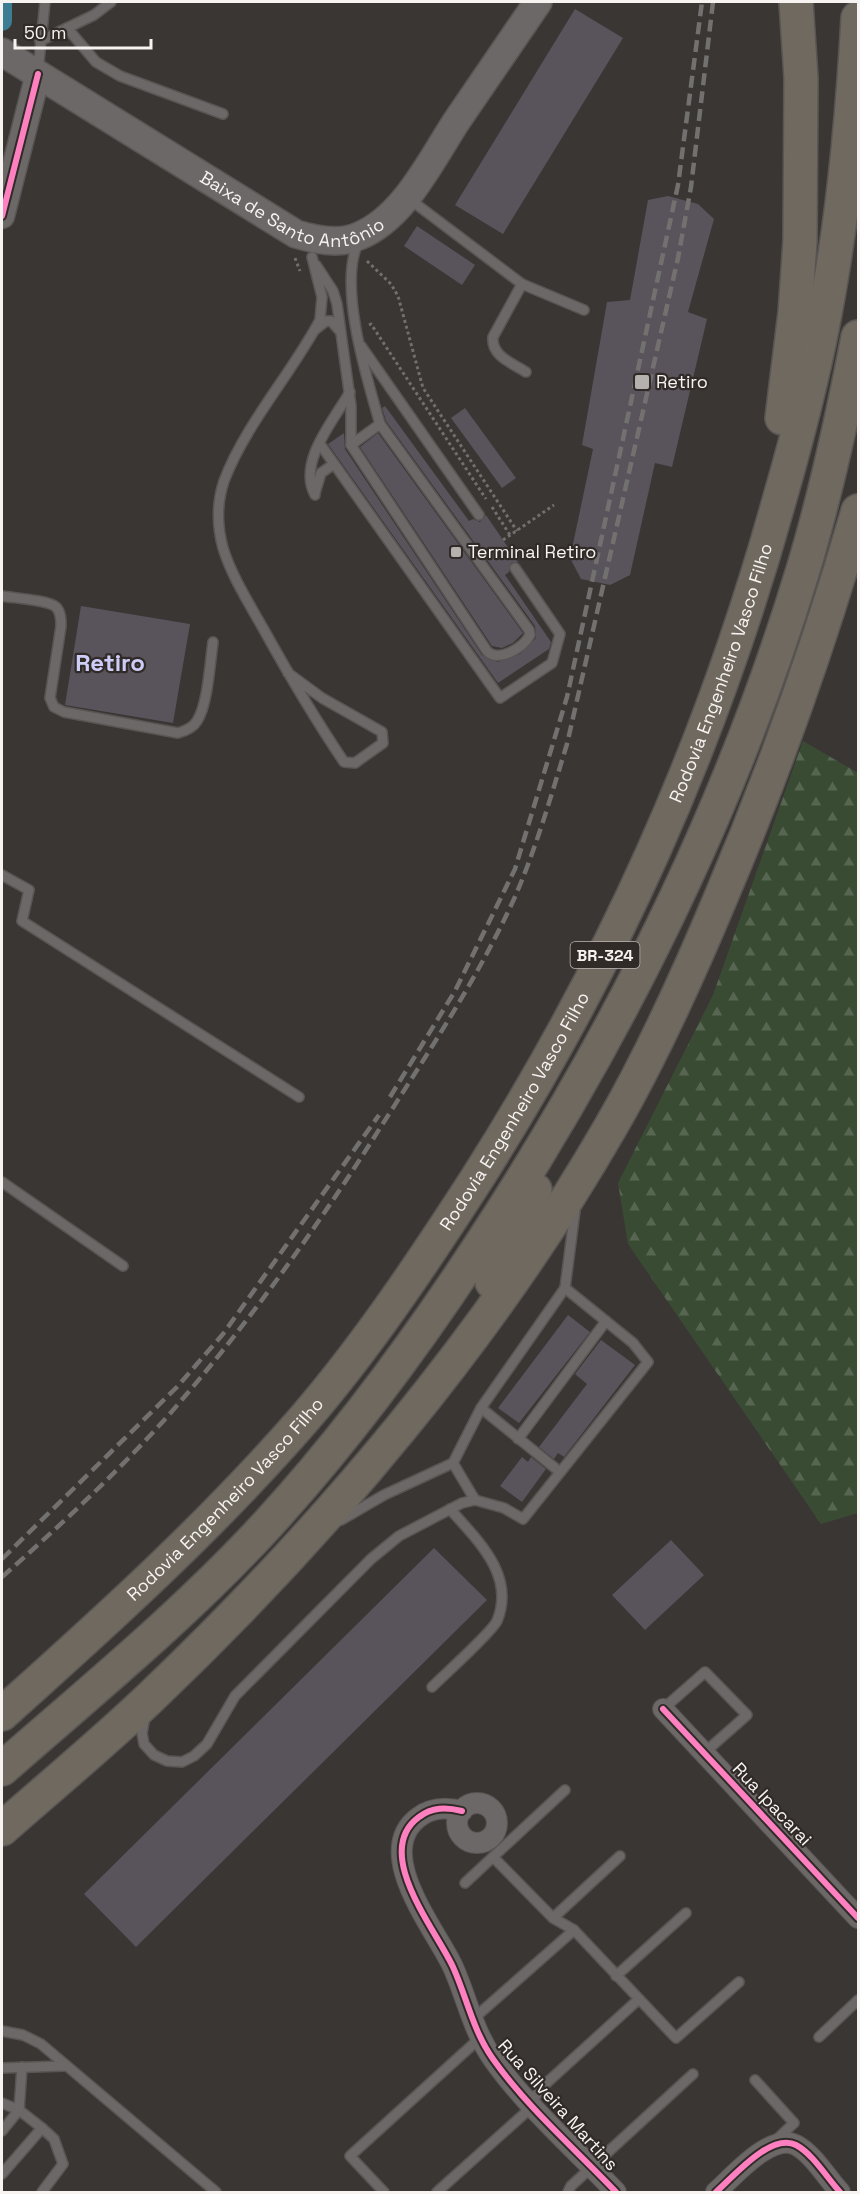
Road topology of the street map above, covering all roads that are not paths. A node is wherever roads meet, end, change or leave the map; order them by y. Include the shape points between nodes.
1 (45, 2) edge
2 (111, 2) edge
3 (538, 2) edge
4 (796, 2) edge
5 (858, 18) edge
6 (67, 28) junction
7 (40, 41) junction
8 (18, 62) edge
9 (223, 114) dead end
10 (406, 197) junction
11 (2, 216) edge
12 (296, 234) junction
13 (358, 243) junction
14 (312, 257) junction
15 (522, 284) junction
16 (584, 310) dead end
17 (314, 330) junction
18 (340, 333) junction
19 (858, 337) edge
20 (361, 346) junction
21 (526, 372) dead end
22 (350, 392) junction
23 (380, 424) junction
24 (320, 444) junction
25 (351, 445) junction
26 (334, 464) junction
27 (858, 511) edge
28 (479, 515) dead end
29 (764, 556) junction
30 (515, 568) dead end
31 (2, 596) edge
32 (213, 642) dead end
33 (288, 673) junction
34 (2, 875) edge
35 (299, 1098) dead end
36 (568, 1107) junction
37 (582, 1173) junction
38 (2, 1182) edge
39 (123, 1266) dead end
40 (565, 1288) junction
41 (606, 1321) junction
42 (456, 1356) junction
43 (481, 1408) junction
44 (518, 1439) junction
45 (453, 1463) junction
46 (560, 1472) junction
47 (476, 1500) junction
48 (450, 1509) junction
49 (294, 1551) junction
50 (432, 1687) dead end
51 (150, 1698) junction
52 (663, 1709) joint
53 (2, 1714) edge
54 (704, 1753) junction
55 (2, 1770) edge
56 (565, 1790) dead end
57 (462, 1811) dead end
58 (2, 1829) edge
59 (620, 1856) dead end
60 (493, 1857) junction
61 (465, 1882) dead end
62 (686, 1913) dead end
63 (553, 1918) junction
64 (858, 1918) edge
65 (574, 1930) junction
66 (616, 1976) junction
67 (739, 1982) dead end
68 (639, 2000) junction
69 (858, 2000) edge
70 (472, 2020) junction
71 (2, 2031) edge
72 (819, 2037) dead end
73 (480, 2038) junction
74 (65, 2066) junction
75 (22, 2067) junction
76 (2, 2068) edge
77 (693, 2074) dead end
78 (755, 2080) dead end
79 (2, 2103) edge
80 (531, 2103) junction
81 (19, 2110) junction
82 (42, 2128) junction
83 (2, 2131) edge
84 (772, 2145) junction
85 (592, 2168) junction
86 (2, 2174) edge
87 (42, 2193) edge
88 (216, 2193) edge
89 (384, 2193) edge
90 (437, 2193) edge
91 (568, 2193) edge
92 (616, 2193) edge
93 (716, 2193) edge
94 (840, 2193) edge

1 - 7 lane
2 - 6 lane
3 - 10 main road, Baixa de Santo Antônio
4 - 29 highway via 801,78 800,241 795,313
5 - 29 highway, Rodovia Engenheiro Vasco Filho / BR-324 via 853,105 829,292 799,432
6 - 7 lane
6 - 9 lane via 96,62 120,76
7 - 8 lane
8 - 11 street
8 - 12 main road, Baixa de Santo Antônio
10 - 13 main road, Baixa de Santo Antônio
10 - 15 lane
12 - 13 main road, Baixa de Santo Antônio
12 - 14 lane
13 - 20 lane via 352,296
14 - 17 lane via 322,297
14 - 18 lane via 333,291
15 - 16 lane
15 - 21 lane via 493,337 492,346
17 - 18 lane via 331,321
17 - 33 lane via 237,453 219,504 221,538 231,569
18 - 22 lane
19 - 36 highway, BR-324 via 836,445 804,567 762,693 694,862
20 - 23 lane
20 - 28 lane
22 - 24 lane
22 - 25 lane
23 - 25 lane
23 - 25 lane via 529,630 526,642 499,657 491,656
24 - 26 lane
24 - 26 lane via 312,458 310,474 315,495 321,473
26 - 30 lane via 500,699 552,663 560,634
27 - 37 highway via 797,707 735,863 658,1040
29 - 53 highway, Rodovia Engenheiro Vasco Filho / BR-324 via 723,683 658,848 580,1004 449,1222 356,1354 306,1417 171,1560
31 - 32 lane via 56,607 61,626 50,698 54,707 64,712 178,733 188,730 202,711
33 - 33 lane via 322,698 382,732 383,743 355,763 344,762
34 - 35 lane via 29,890 22,921
36 - 42 highway via 527,1211
36 - 55 highway, BR-324 via 425,1327 340,1440 265,1527 205,1587
37 - 40 lane via 570,1233
37 - 42 highway via 515,1279
38 - 39 lane
40 - 41 lane
40 - 43 lane
41 - 44 lane
41 - 46 lane via 633,1343 648,1362
42 - 49 highway
43 - 44 lane
43 - 45 lane
44 - 46 lane
45 - 47 lane
45 - 49 lane via 358,1510
46 - 47 lane via 523,1519 504,1508
47 - 48 lane
48 - 50 lane via 487,1551 503,1594 497,1623
48 - 51 lane via 399,1536 370,1559 235,1696 207,1744 194,1756 182,1762 167,1761 144,1744 142,1733
49 - 51 highway
51 - 58 highway
52 - 54 street, Rua Ipacarai
52 - 54 lane via 705,1672 747,1715
54 - 64 street, Rua Ipacarai
56 - 60 lane
57 - 70 street, Rua Silveira Martins via 449,1808 423,1814 404,1834 402,1848 407,1883 444,1949
59 - 63 lane
60 - 61 lane
60 - 63 lane
62 - 66 lane
63 - 65 lane
65 - 66 lane
65 - 70 lane
66 - 68 lane
67 - 68 lane via 676,2038
68 - 80 lane via 541,2088
69 - 72 lane
70 - 73 street, Rua Silveira Martins
71 - 74 lane via 41,2044
73 - 80 street, Rua Silveira Martins
73 - 89 lane via 350,2156
74 - 75 lane
74 - 88 lane
75 - 76 lane
75 - 81 lane
77 - 85 lane
78 - 84 lane via 794,2123
79 - 81 lane
80 - 85 street, Rua Silveira Martins
80 - 90 lane via 524,2114
81 - 82 lane
81 - 83 lane
82 - 86 lane
82 - 87 lane via 54,2139 63,2164
84 - 93 street
84 - 94 street via 796,2145
85 - 91 lane
85 - 92 street, Rua Silveira Martins

